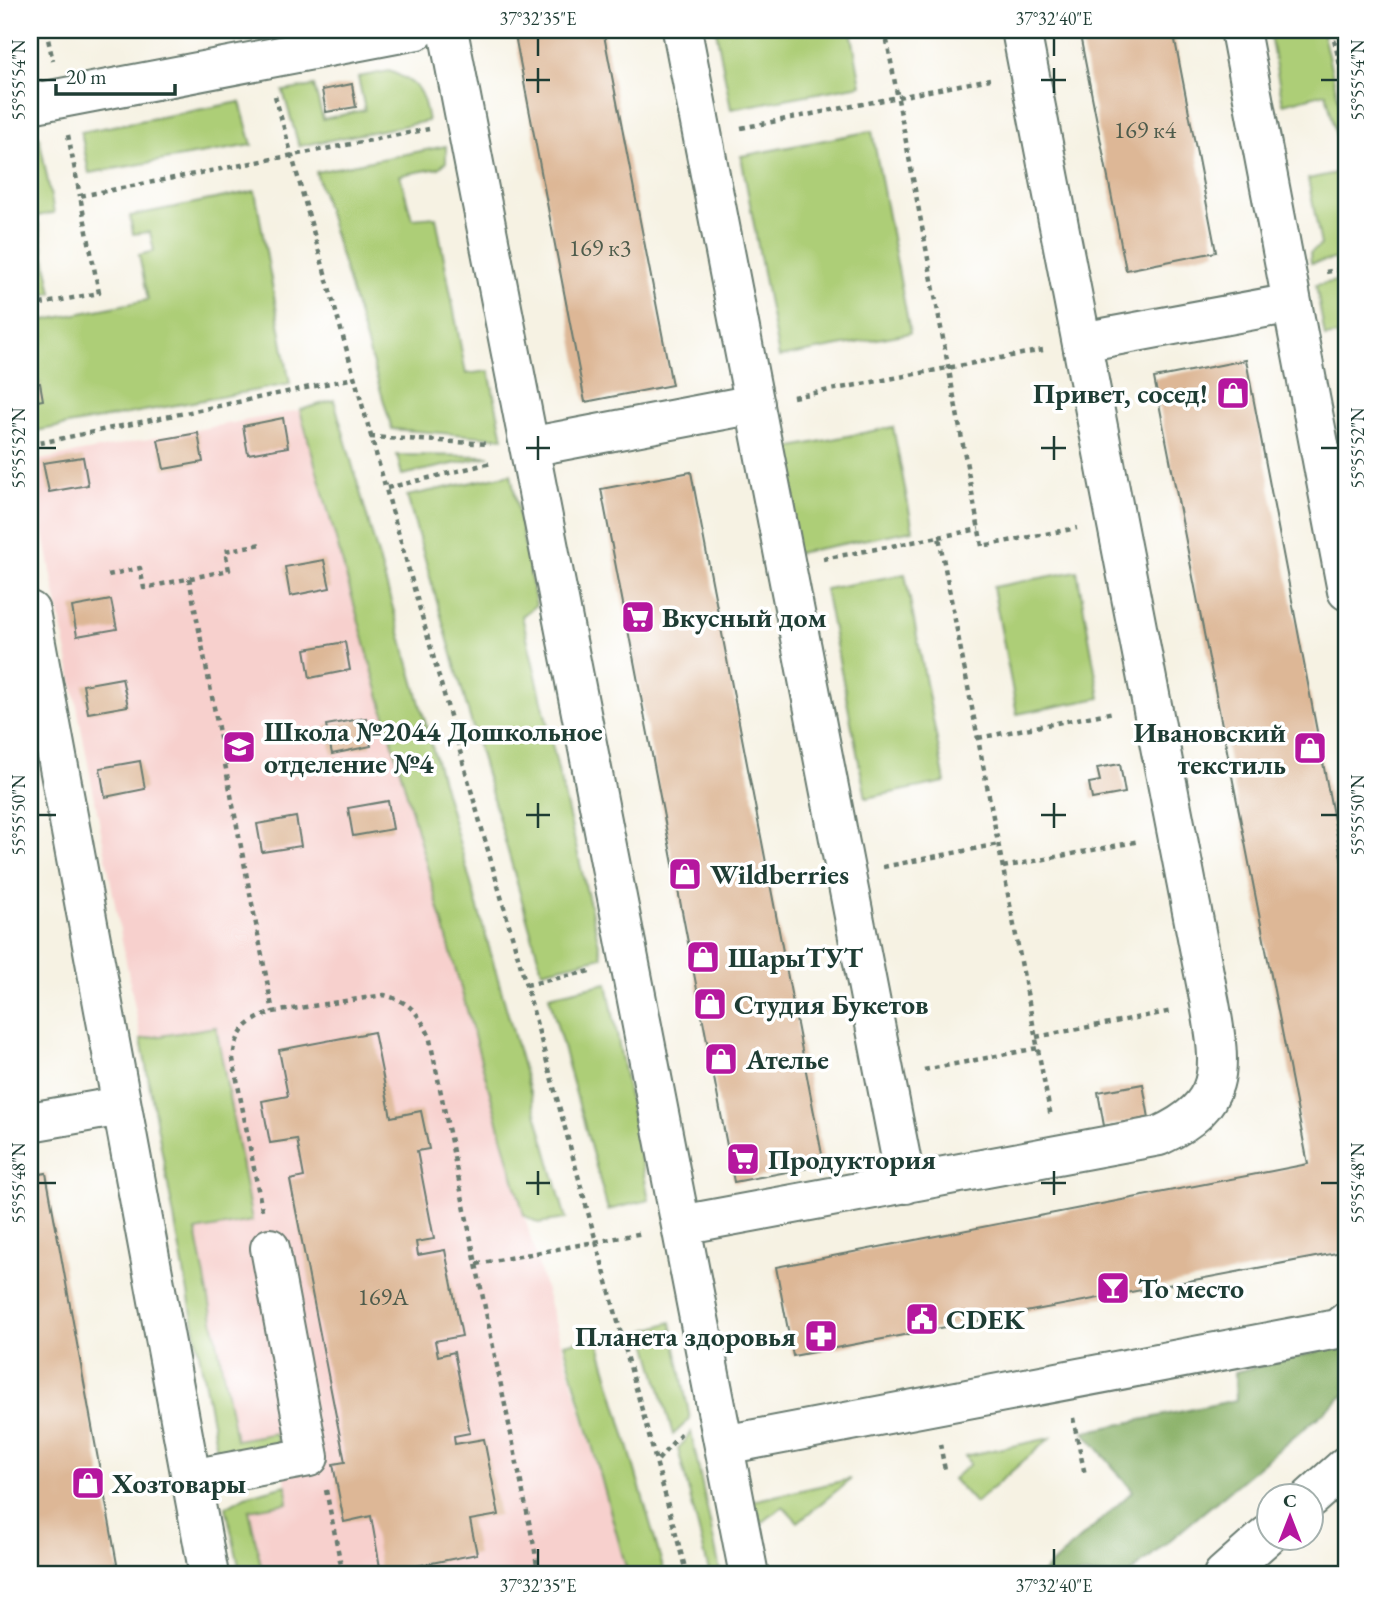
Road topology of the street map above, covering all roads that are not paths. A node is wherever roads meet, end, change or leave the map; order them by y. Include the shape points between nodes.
1 (417, 30) edge
2 (448, 30) edge
3 (682, 30) edge
4 (1021, 30) edge
5 (1240, 30) edge
6 (46, 101) edge
7 (1292, 303) junction
8 (1082, 342) junction
9 (755, 404) junction
10 (530, 447) junction
11 (1347, 591) edge
12 (30, 611) edge
13 (121, 1106) junction
14 (30, 1122) edge
15 (906, 1184) junction
16 (681, 1225) junction
17 (270, 1248) road end
18 (1347, 1321) edge
19 (724, 1445) junction
20 (1347, 1465) edge
21 (191, 1479) junction
22 (1324, 1486) edge
23 (1254, 1548) edge
24 (209, 1575) edge
25 (749, 1575) edge
26 (1223, 1575) edge

1 - 6 street
2 - 10 street
3 - 9 street
4 - 8 street
5 - 7 street
7 - 8 street
7 - 11 street
8 - 15 street via 1218,1048 1215,1079 1207,1104 1188,1123 1159,1136
9 - 10 street
9 - 15 street
10 - 16 street
12 - 13 street
13 - 14 street
13 - 21 street
15 - 16 street
16 - 19 street
17 - 21 street via 309,1457
18 - 19 street via 1337,1329
19 - 25 street
20 - 22 street
21 - 24 street
23 - 26 street

